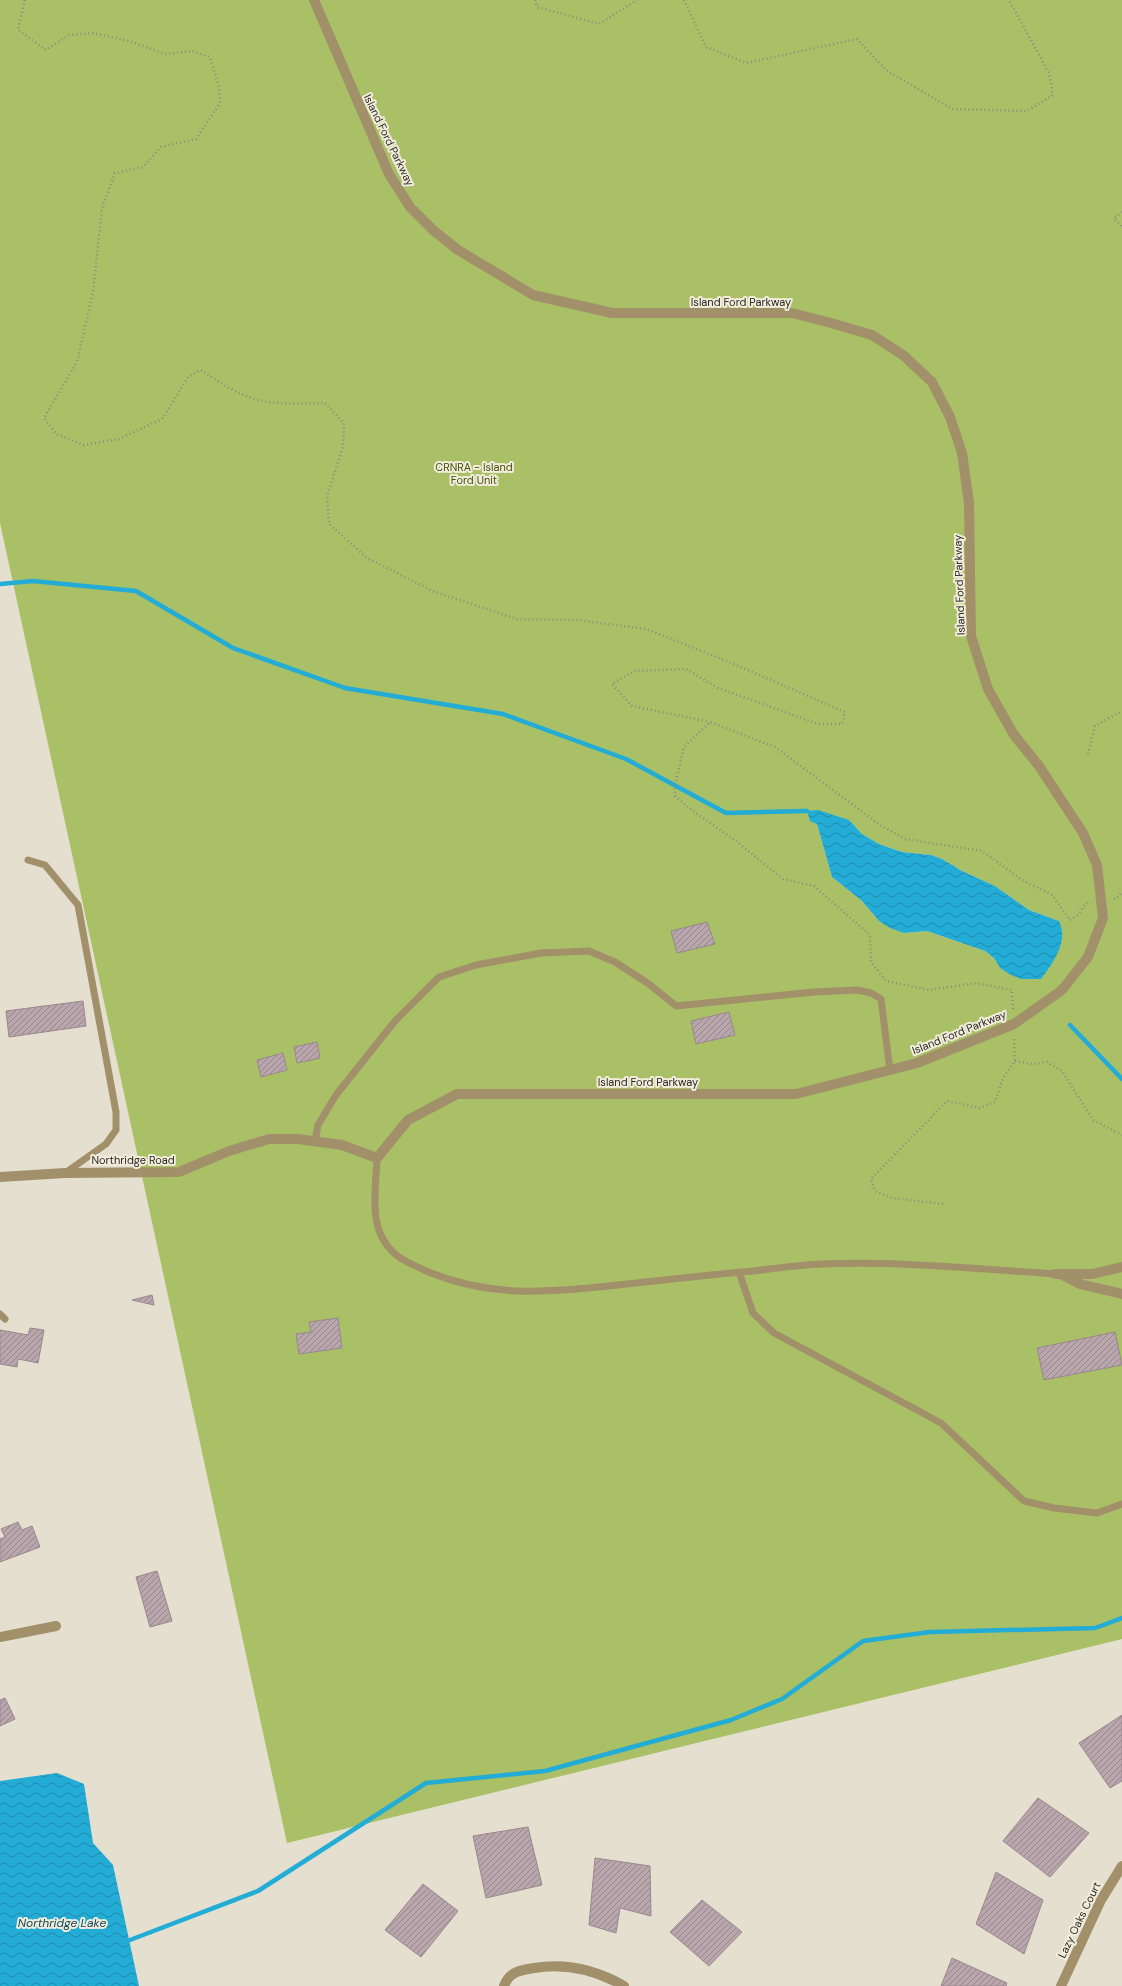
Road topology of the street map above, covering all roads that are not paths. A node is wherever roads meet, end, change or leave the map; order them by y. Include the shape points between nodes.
1 (314, 0) edge
2 (28, 860) dead end
3 (890, 1070) junction
4 (316, 1141) junction
5 (377, 1158) junction
6 (65, 1173) junction
7 (0, 1177) edge
8 (1122, 1267) edge
9 (739, 1272) junction
10 (1059, 1275) junction
11 (1122, 1294) edge
12 (1122, 1504) edge
13 (56, 1626) dead end
14 (0, 1637) edge
15 (1122, 1866) edge
16 (504, 1986) edge
17 (624, 1986) edge
18 (1061, 1986) edge

1 - 3 street, Island Ford Parkway via 375,144 410,207 432,230 494,273 533,295 612,313 792,313 872,335 903,355 932,382 950,417 962,453 969,503 971,636 988,689 1014,734 1039,766 1083,833 1097,865 1103,918 1088,957 1062,990 1014,1024 917,1063
2 - 6 lane via 45,865 78,905 116,1112 116,1130 106,1144
3 - 4 lane via 881,999 870,993 857,990 814,992 676,1006 616,962 589,951 541,953 476,965 439,977 395,1021 336,1095 318,1125
3 - 5 street, Island Ford Parkway via 796,1094 457,1094 408,1120
4 - 5 street, Northridge Road via 342,1145
4 - 6 street, Northridge Road via 269,1140 229,1151 179,1172
5 - 9 lane via 375,1218 378,1232 395,1255 439,1276 477,1287 528,1292
6 - 7 street, Northridge Road
8 - 10 street via 1092,1274
9 - 10 lane via 822,1264 900,1265
9 - 12 lane via 753,1313 774,1333 941,1423 1024,1500 1054,1508 1097,1513
10 - 11 street via 1080,1284
13 - 14 street
15 - 18 street, Lazy Oaks Court via 1101,1900
16 - 17 street via 506,1979 518,1971 549,1966 576,1968 602,1975

